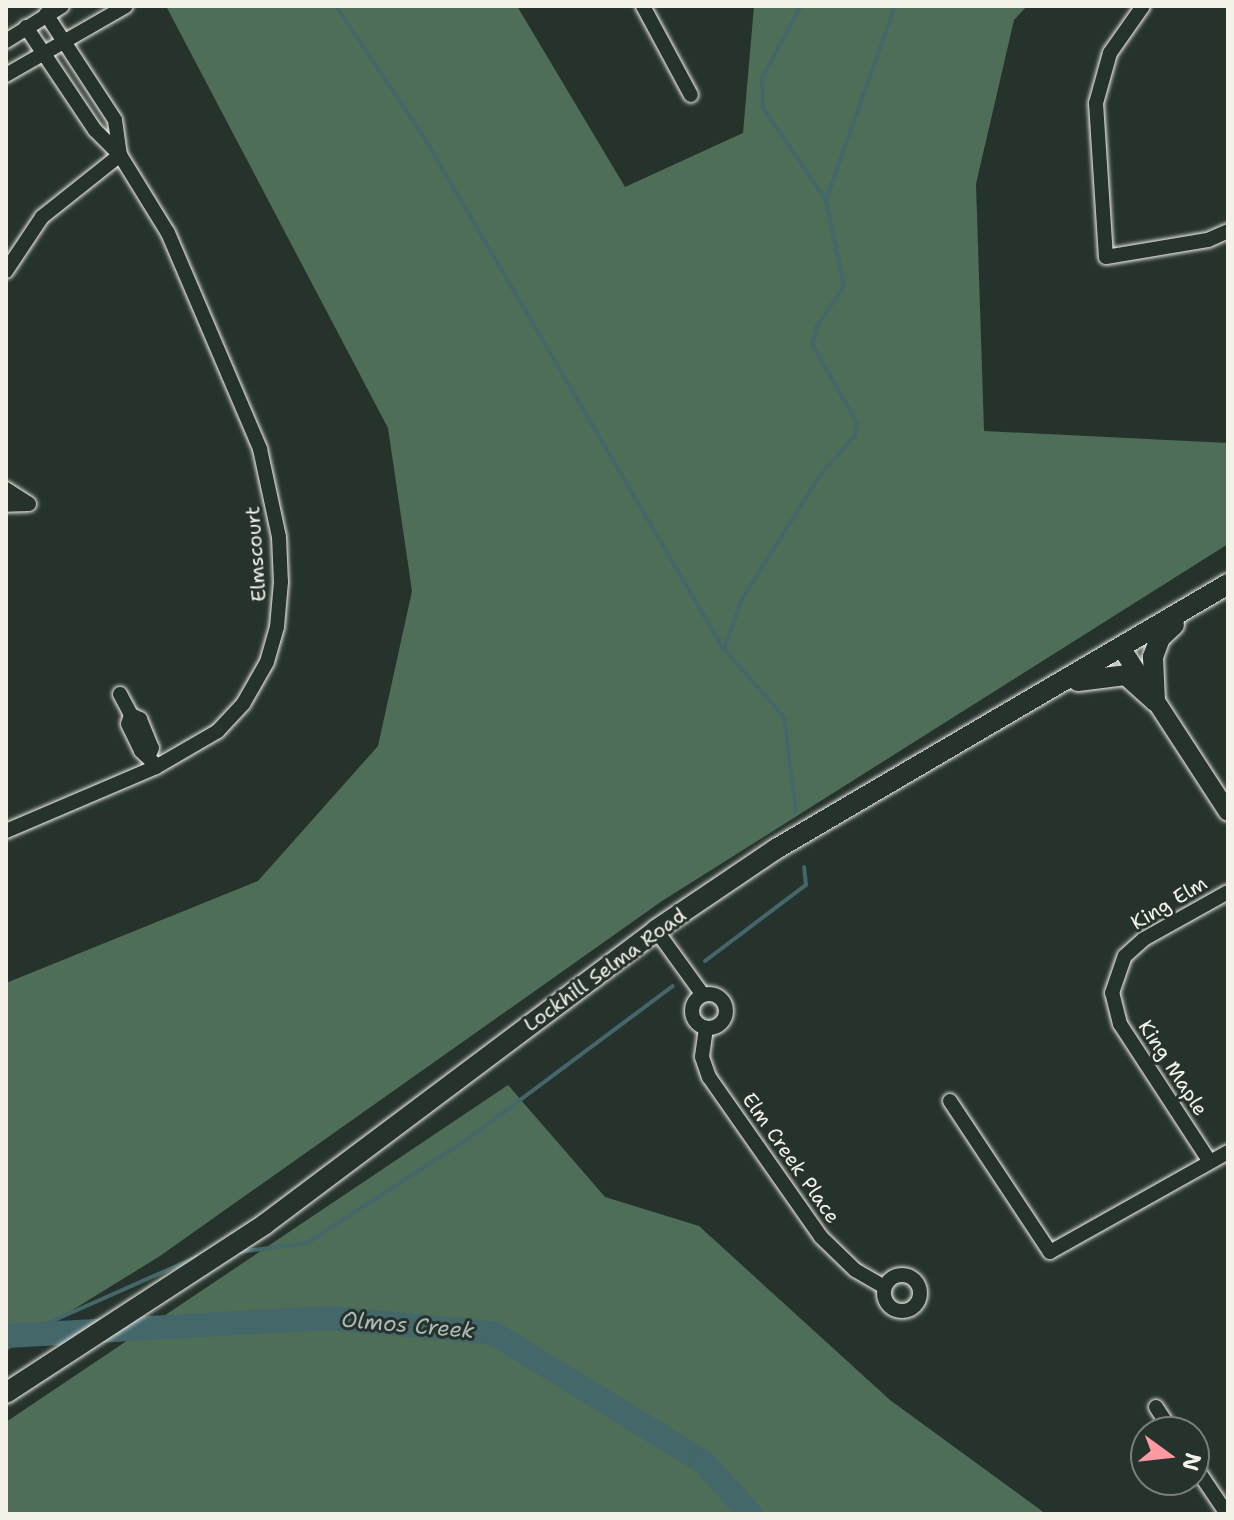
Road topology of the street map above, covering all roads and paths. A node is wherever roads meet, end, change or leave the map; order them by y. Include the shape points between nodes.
1 (62, 6) edge
2 (126, 6) edge
3 (643, 6) edge
4 (1143, 6) edge
5 (46, 14) junction
6 (26, 27) junction
7 (65, 39) junction
8 (6, 41) edge
9 (42, 52) junction
10 (6, 75) edge
11 (96, 90) junction
12 (691, 95) dead end
13 (76, 103) junction
14 (120, 155) junction
15 (1228, 231) edge
16 (6, 271) edge
17 (6, 489) edge
18 (6, 505) edge
19 (1228, 584) edge
20 (1197, 603) junction
21 (1122, 649) junction
22 (1061, 684) junction
23 (120, 694) dead end
24 (1155, 701) junction
25 (153, 761) junction
26 (1228, 812) edge
27 (6, 831) edge
28 (1228, 892) edge
29 (656, 930) junction
30 (1112, 993) joint
31 (703, 995) junction
32 (706, 1028) junction
33 (950, 1101) dead end
34 (1228, 1152) edge
35 (1210, 1162) junction
36 (884, 1287) dead end
37 (8, 1392) edge
38 (1156, 1407) dead end
39 (1162, 1416) edge
40 (1210, 1489) edge
41 (1227, 1514) edge

1 - 5 street
2 - 7 street
3 - 12 street
4 - 15 street via 1110,53 1096,103 1106,257 1208,240
5 - 6 street
5 - 7 street, Elmscourt
6 - 8 street
6 - 9 street, Elmscourt
7 - 9 street
7 - 11 street, Elmscourt
9 - 10 street
9 - 13 street, Elmscourt
11 - 13 street
11 - 14 street, Elmscourt via 115,120
13 - 14 street, Elmscourt
14 - 16 street via 42,217
14 - 25 street, Elmscourt via 168,233 244,406 260,449 279,537 277,627 254,689 218,731
17 - 18 street via 29,504
19 - 20 main road, Lockhill Selma Road
20 - 21 main road, Lockhill Selma Road
20 - 24 main road via 1155,648
21 - 22 main road, Lockhill Selma Road
21 - 24 street
22 - 24 main road via 1126,675
22 - 29 main road, Lockhill Selma Road via 776,849
23 - 25 street via 141,751
24 - 26 street
25 - 27 street, Elmscourt
28 - 30 street, King Elm via 1144,939 1125,956
29 - 31 street
29 - 37 main road, Lockhill Selma Road via 265,1224
30 - 35 street, King Maple via 1120,1024
31 - 32 street, Elm Creek Place via 692,1010
31 - 32 street via 717,995 727,1012 721,1024
32 - 36 street, Elm Creek Place via 702,1057 713,1082 821,1237 855,1270
33 - 35 street via 1050,1252
34 - 35 street
38 - 39 street
40 - 41 street

